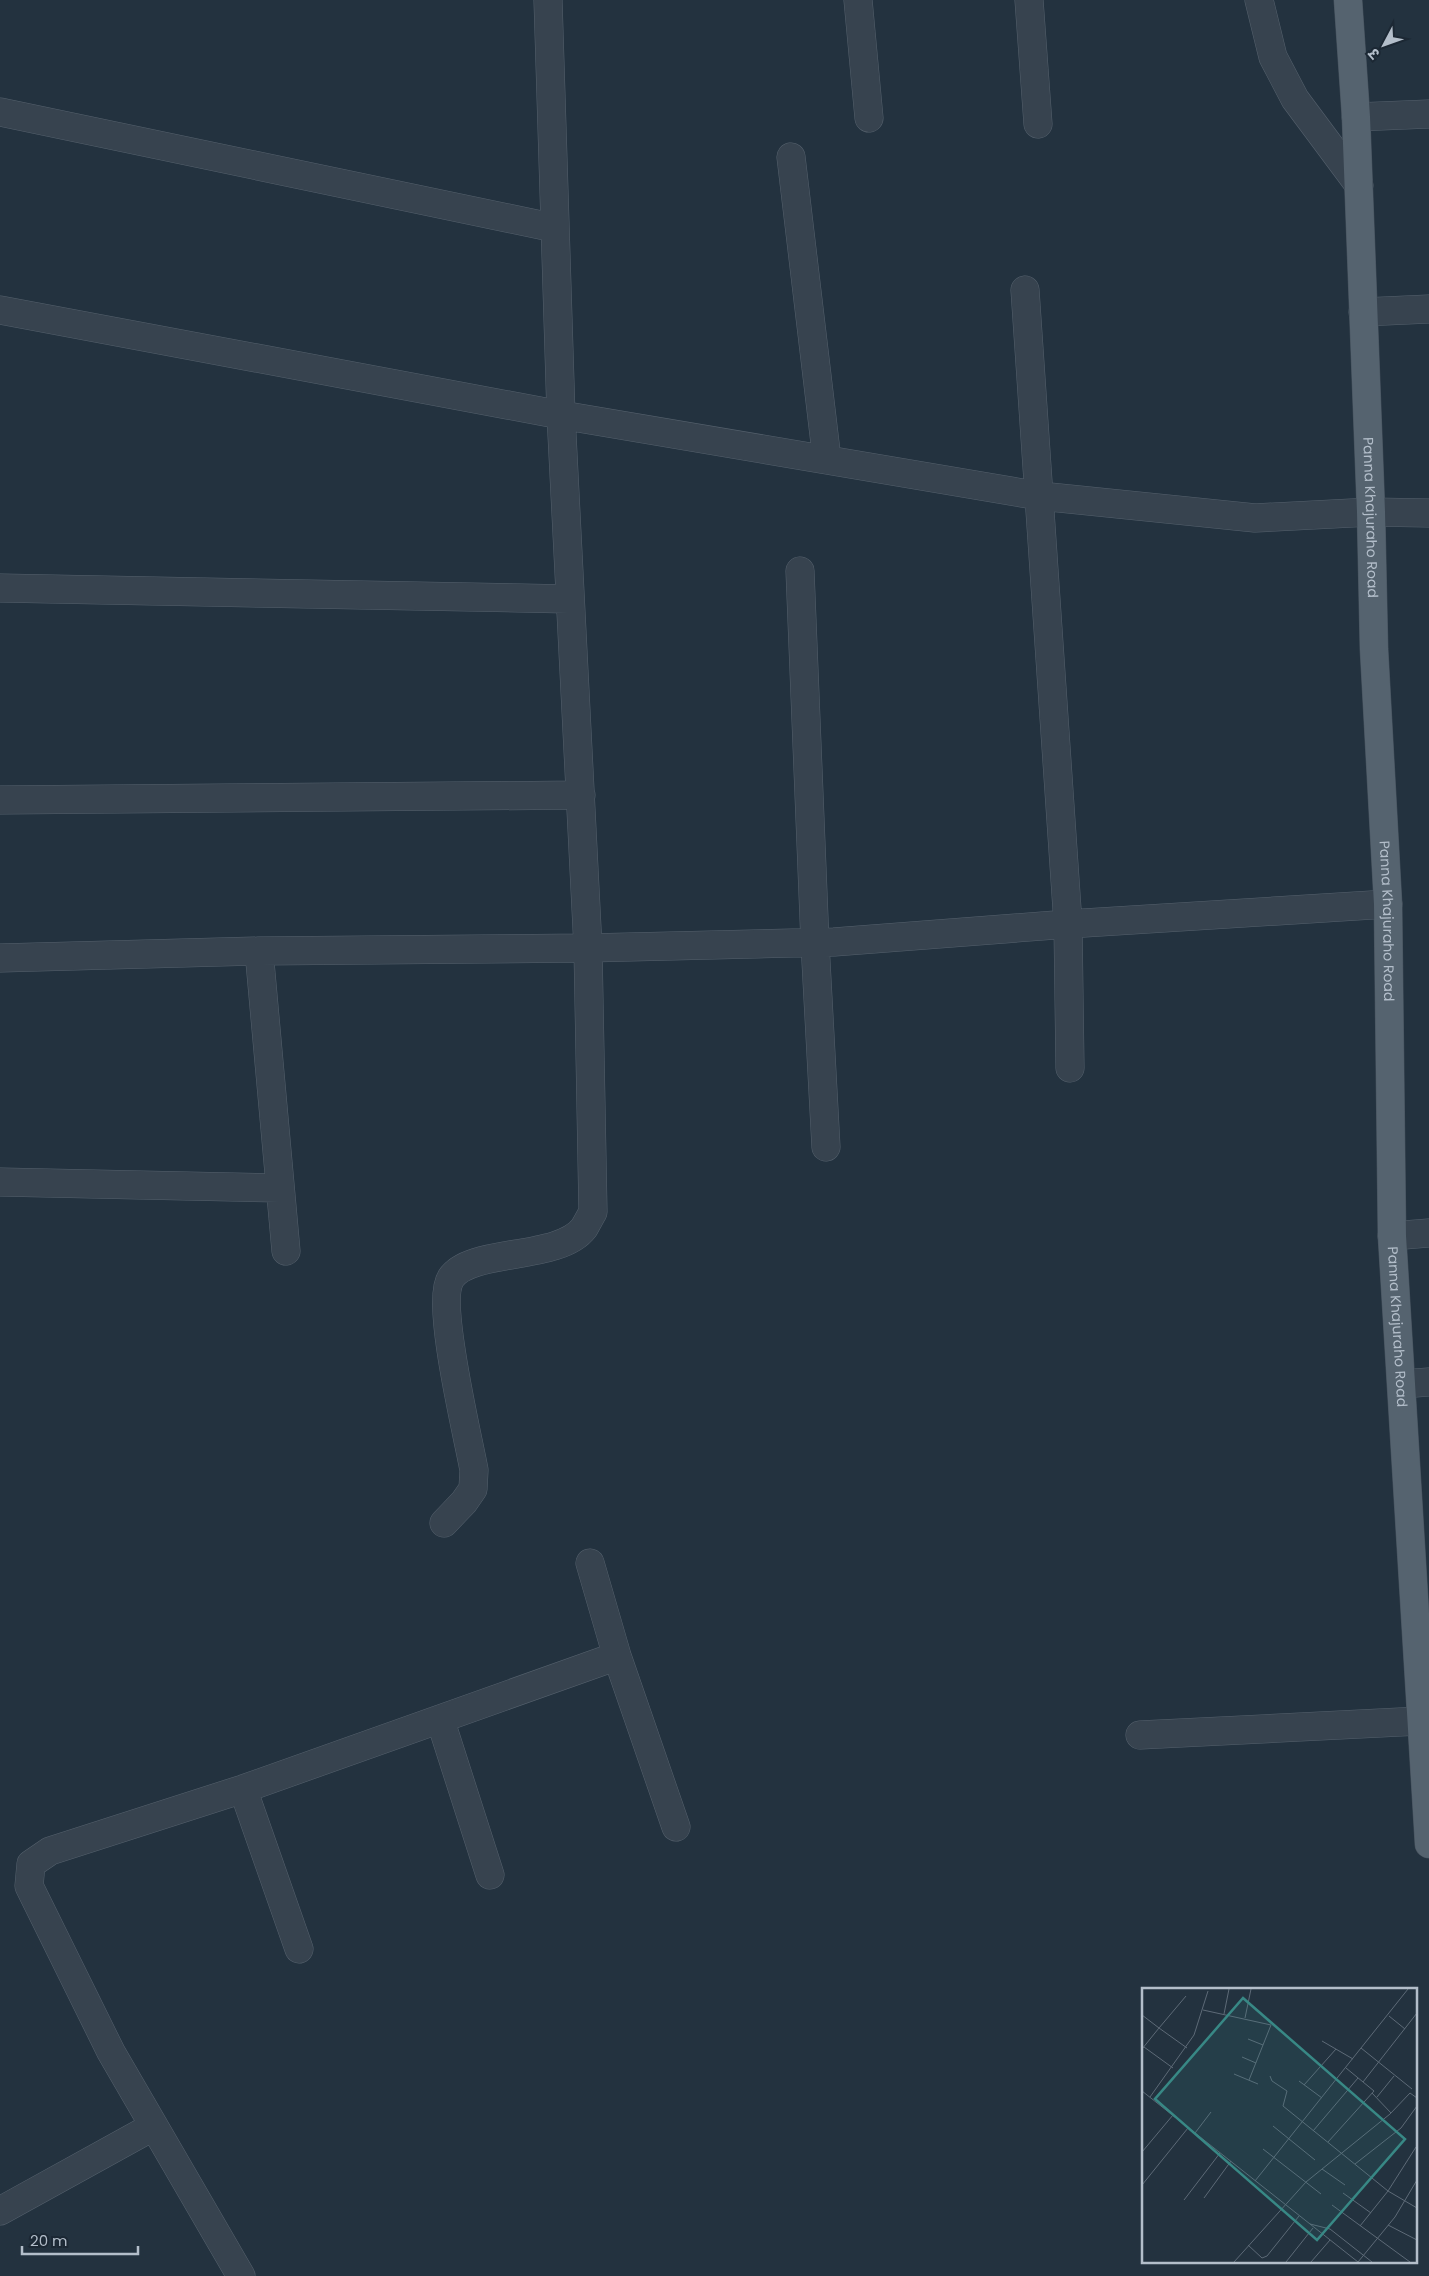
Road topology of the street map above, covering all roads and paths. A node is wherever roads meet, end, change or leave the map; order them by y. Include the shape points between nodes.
1 (548, 0) edge
2 (858, 0) edge
3 (1029, 0) edge
4 (1259, 0) edge
5 (1348, 0) edge
6 (0, 112) edge
7 (1429, 114) edge
8 (1356, 117) junction
9 (869, 118) dead end
10 (1038, 124) dead end
11 (791, 158) dead end
12 (1358, 185) junction
13 (555, 228) junction
14 (1026, 290) dead end
15 (1429, 309) edge
16 (0, 310) edge
17 (1363, 312) junction
18 (561, 415) junction
19 (827, 460) junction
20 (1040, 496) junction
21 (1371, 512) junction
22 (1429, 513) edge
23 (800, 571) dead end
24 (0, 588) edge
25 (569, 599) junction
26 (581, 795) junction
27 (0, 800) edge
28 (1388, 904) junction
29 (1068, 924) junction
30 (814, 942) junction
31 (588, 948) junction
32 (259, 951) junction
33 (0, 958) edge
34 (1070, 1068) dead end
35 (826, 1147) dead end
36 (0, 1182) edge
37 (280, 1188) junction
38 (1429, 1233) edge
39 (1392, 1236) junction
40 (286, 1251) dead end
41 (1429, 1382) edge
42 (1402, 1384) junction
43 (444, 1523) dead end
44 (590, 1563) dead end
45 (617, 1656) junction
46 (440, 1719) junction
47 (1420, 1721) junction
48 (1140, 1735) dead end
49 (243, 1789) junction
50 (1429, 1817) edge
51 (676, 1827) dead end
52 (1429, 1844) edge
53 (490, 1875) dead end
54 (299, 1949) dead end
55 (154, 2126) junction
56 (0, 2211) edge
57 (241, 2276) edge

1 - 13 street
2 - 9 street
3 - 10 street
4 - 12 street via 1274,57 1295,98
5 - 8 main road, Panna Khajuraho Road
6 - 13 street
7 - 8 street
8 - 12 main road, Panna Khajuraho Road
11 - 19 street
12 - 17 main road, Panna Khajuraho Road
13 - 18 street
14 - 20 street
15 - 17 street
16 - 18 street
17 - 21 main road, Panna Khajuraho Road
18 - 19 street
18 - 25 street
19 - 20 street
20 - 21 street via 1255,518
20 - 29 street
21 - 22 street
21 - 28 main road, Panna Khajuraho Road via 1374,658
23 - 30 street
24 - 25 street
25 - 26 street
26 - 27 street
26 - 31 street
28 - 29 street
28 - 39 main road, Panna Khajuraho Road
29 - 30 street
29 - 34 street
30 - 31 street
30 - 35 street
31 - 32 street
31 - 43 street via 593,1212 583,1230 562,1244 466,1265 451,1278 447,1294 448,1334 474,1470 473,1489
32 - 33 street
32 - 37 street
36 - 37 street
37 - 40 street
38 - 39 street
39 - 42 main road, Panna Khajuraho Road
41 - 42 street
42 - 47 main road, Panna Khajuraho Road
44 - 45 street
45 - 46 street
45 - 51 street
46 - 49 street
46 - 53 street
47 - 48 street
47 - 50 main road, Panna Khajuraho Road
49 - 54 street
49 - 55 street via 50,1851 31,1864 29,1886 111,2052
50 - 52 main road, Panna Khajuraho Road
55 - 56 street
55 - 57 street

